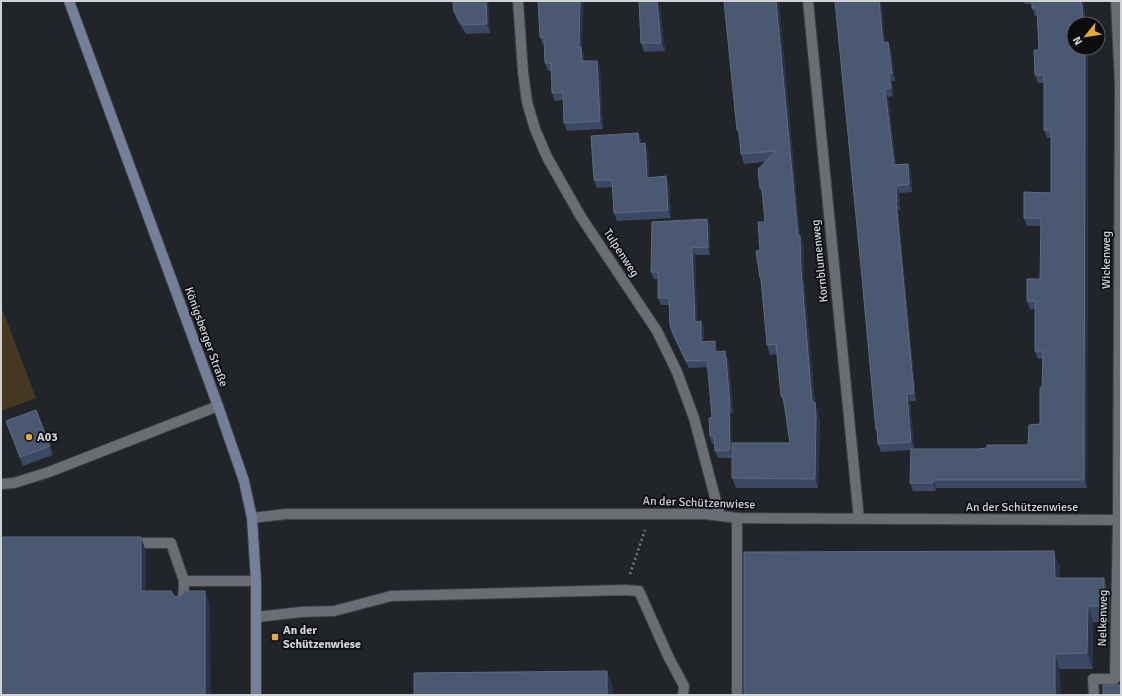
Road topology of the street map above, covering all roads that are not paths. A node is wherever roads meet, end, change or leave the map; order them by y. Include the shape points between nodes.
1 (68, 1) edge
2 (518, 1) edge
3 (808, 1) edge
4 (1116, 1) edge
5 (218, 406) junction
6 (1, 484) edge
7 (720, 516) junction
8 (252, 518) junction
9 (737, 518) junction
10 (859, 519) junction
11 (1119, 520) edge
12 (125, 543) edge
13 (184, 581) junction
14 (256, 581) junction
15 (184, 605) edge
16 (257, 617) junction
17 (1118, 679) edge
18 (256, 695) edge
19 (684, 695) edge
20 (737, 695) edge
21 (1094, 695) edge

1 - 5 main road, Königsberger Straße
2 - 7 street, Tulpenweg via 524,80 535,129 547,157 581,216 657,332 677,372 694,418
3 - 10 street, Kornblumenweg
4 - 11 street, Wickenweg via 1120,85
5 - 6 street via 49,472 14,483
5 - 8 main road, Königsberger Straße via 242,475
7 - 8 street, An der Schützenwiese via 286,514
7 - 9 street, An der Schützenwiese
8 - 14 main road, Königsberger Straße
9 - 10 street, An der Schützenwiese
9 - 20 street
10 - 11 street, An der Schützenwiese
11 - 17 street, Nelkenweg
12 - 13 street via 171,543
13 - 14 street
13 - 15 street
14 - 16 main road, Königsberger Straße
16 - 18 main road, Königsberger Straße
16 - 19 street via 334,611 391,596 639,591 684,686
17 - 21 street, Nelkenweg via 1094,679

